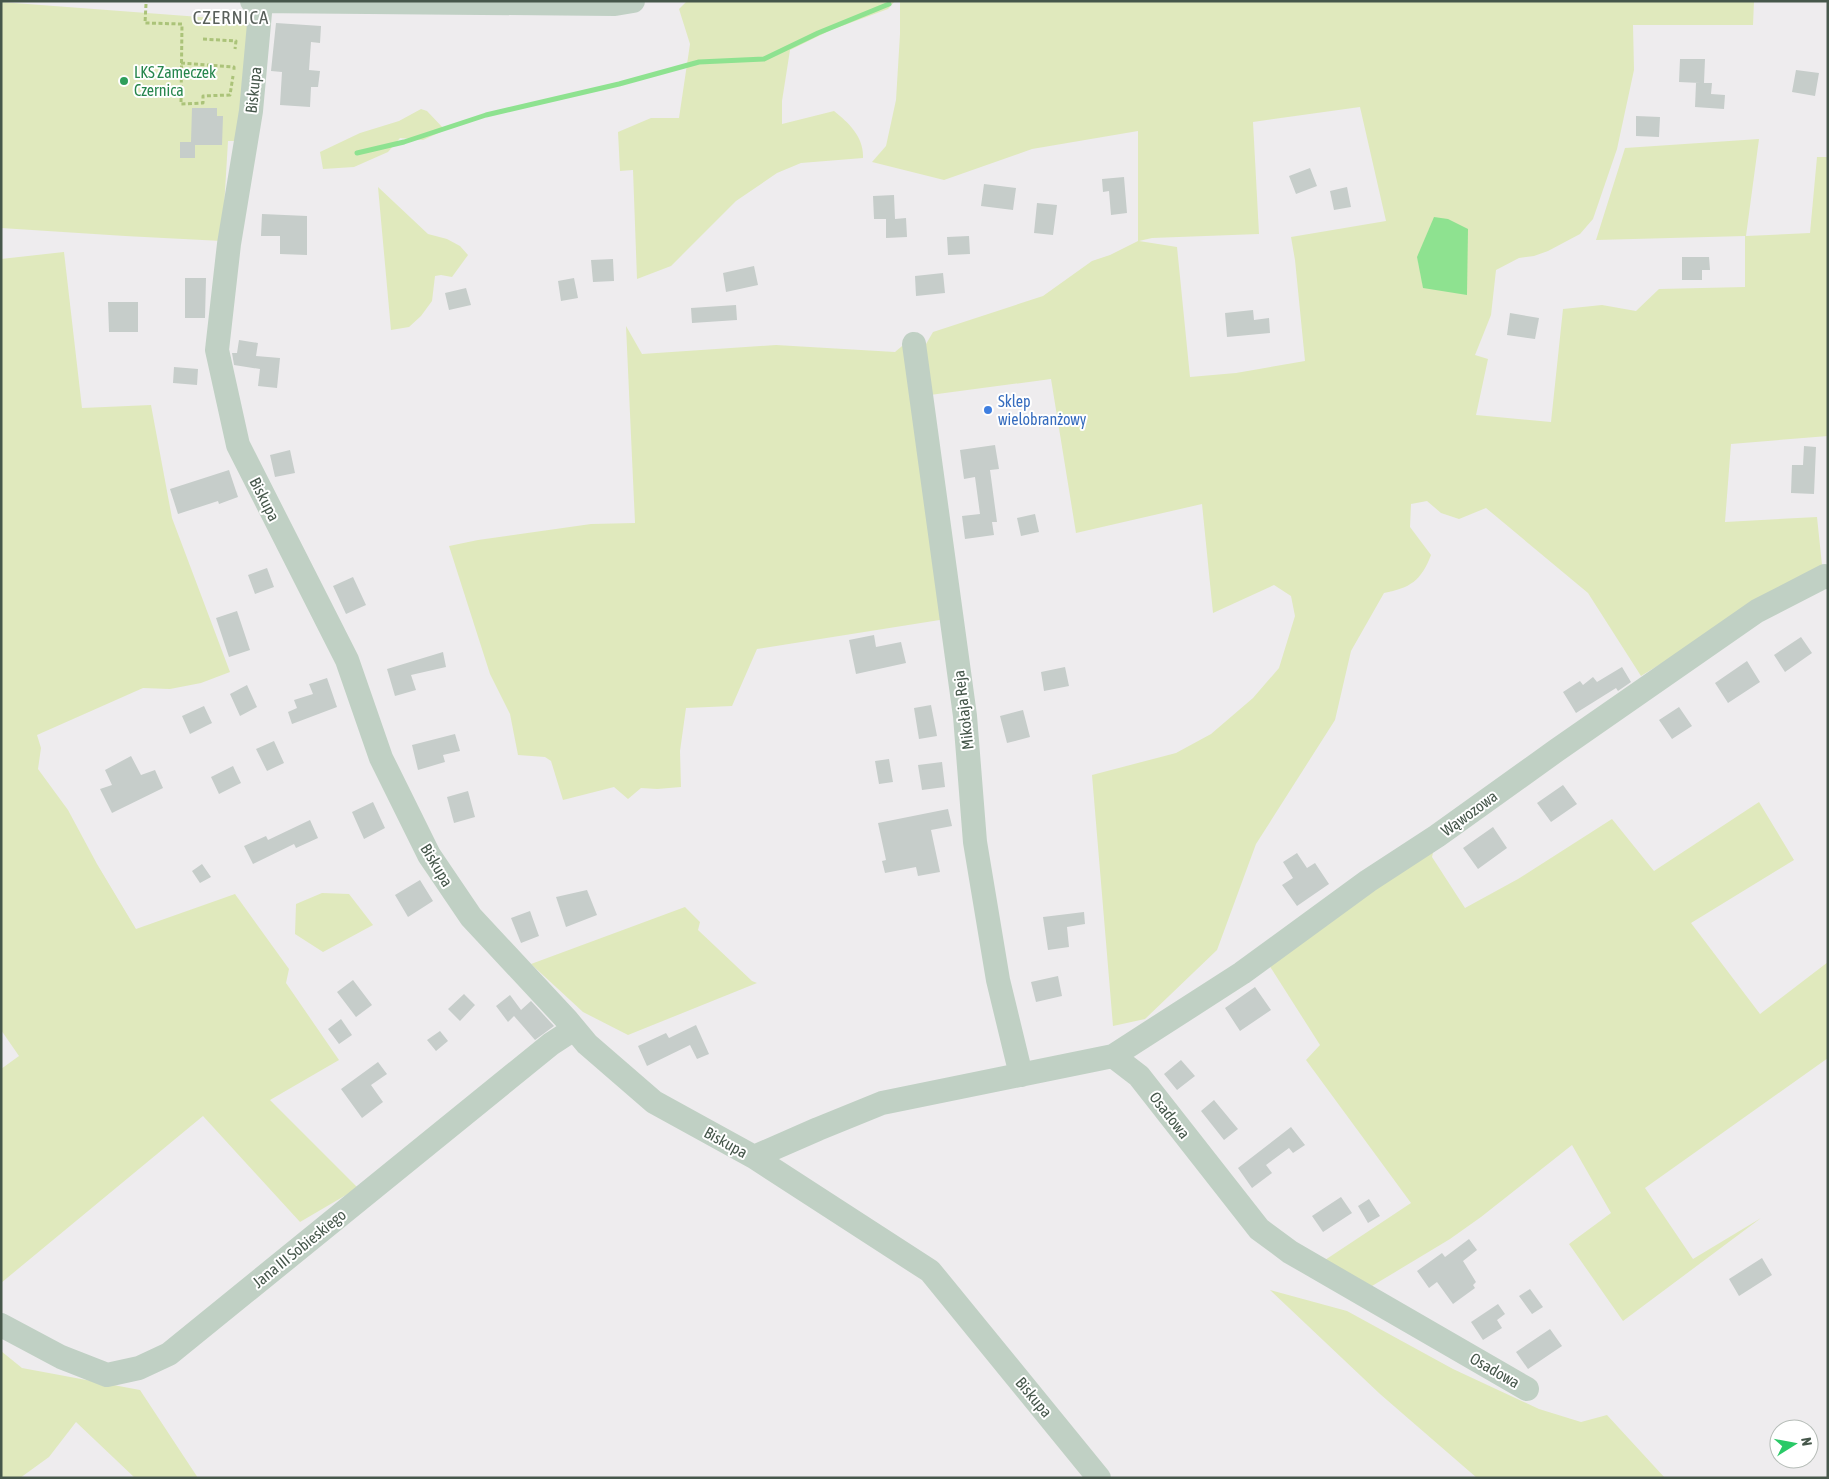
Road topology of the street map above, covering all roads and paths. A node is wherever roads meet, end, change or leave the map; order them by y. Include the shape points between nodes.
1 (633, 1) edge
2 (256, 2) edge
3 (297, 2) edge
4 (146, 4) dead end
5 (203, 39) dead end
6 (235, 50) dead end
7 (235, 58) dead end
8 (182, 63) junction
9 (234, 67) junction
10 (914, 344) dead end
11 (1828, 577) edge
12 (574, 1029) junction
13 (1113, 1056) junction
14 (1021, 1075) junction
15 (754, 1158) junction
16 (1, 1325) edge
17 (1527, 1389) dead end
18 (1099, 1478) edge

1 - 3 street via 615,4
2 - 3 street
2 - 12 street, Biskupa via 251,112 229,244 217,350 238,445 347,660 381,758 429,855 471,917
4 - 8 path via 145,22 182,24
5 - 6 path via 236,41
7 - 9 path
8 - 9 path
8 - 9 path via 181,104 203,103 203,96 230,95
10 - 14 street, Mikołaja Reja via 965,716 975,842 998,980
11 - 13 street, Wąwozowa via 1757,611 1368,881 1242,973
12 - 15 street, Biskupa via 654,1102
12 - 16 street, Jana III Sobieskiego via 551,1044 169,1354 139,1368 107,1375 61,1357
13 - 14 street
13 - 17 street, Osadowa via 1139,1076 1259,1229 1298,1256
14 - 15 street via 882,1103
15 - 18 street, Biskupa via 930,1270

